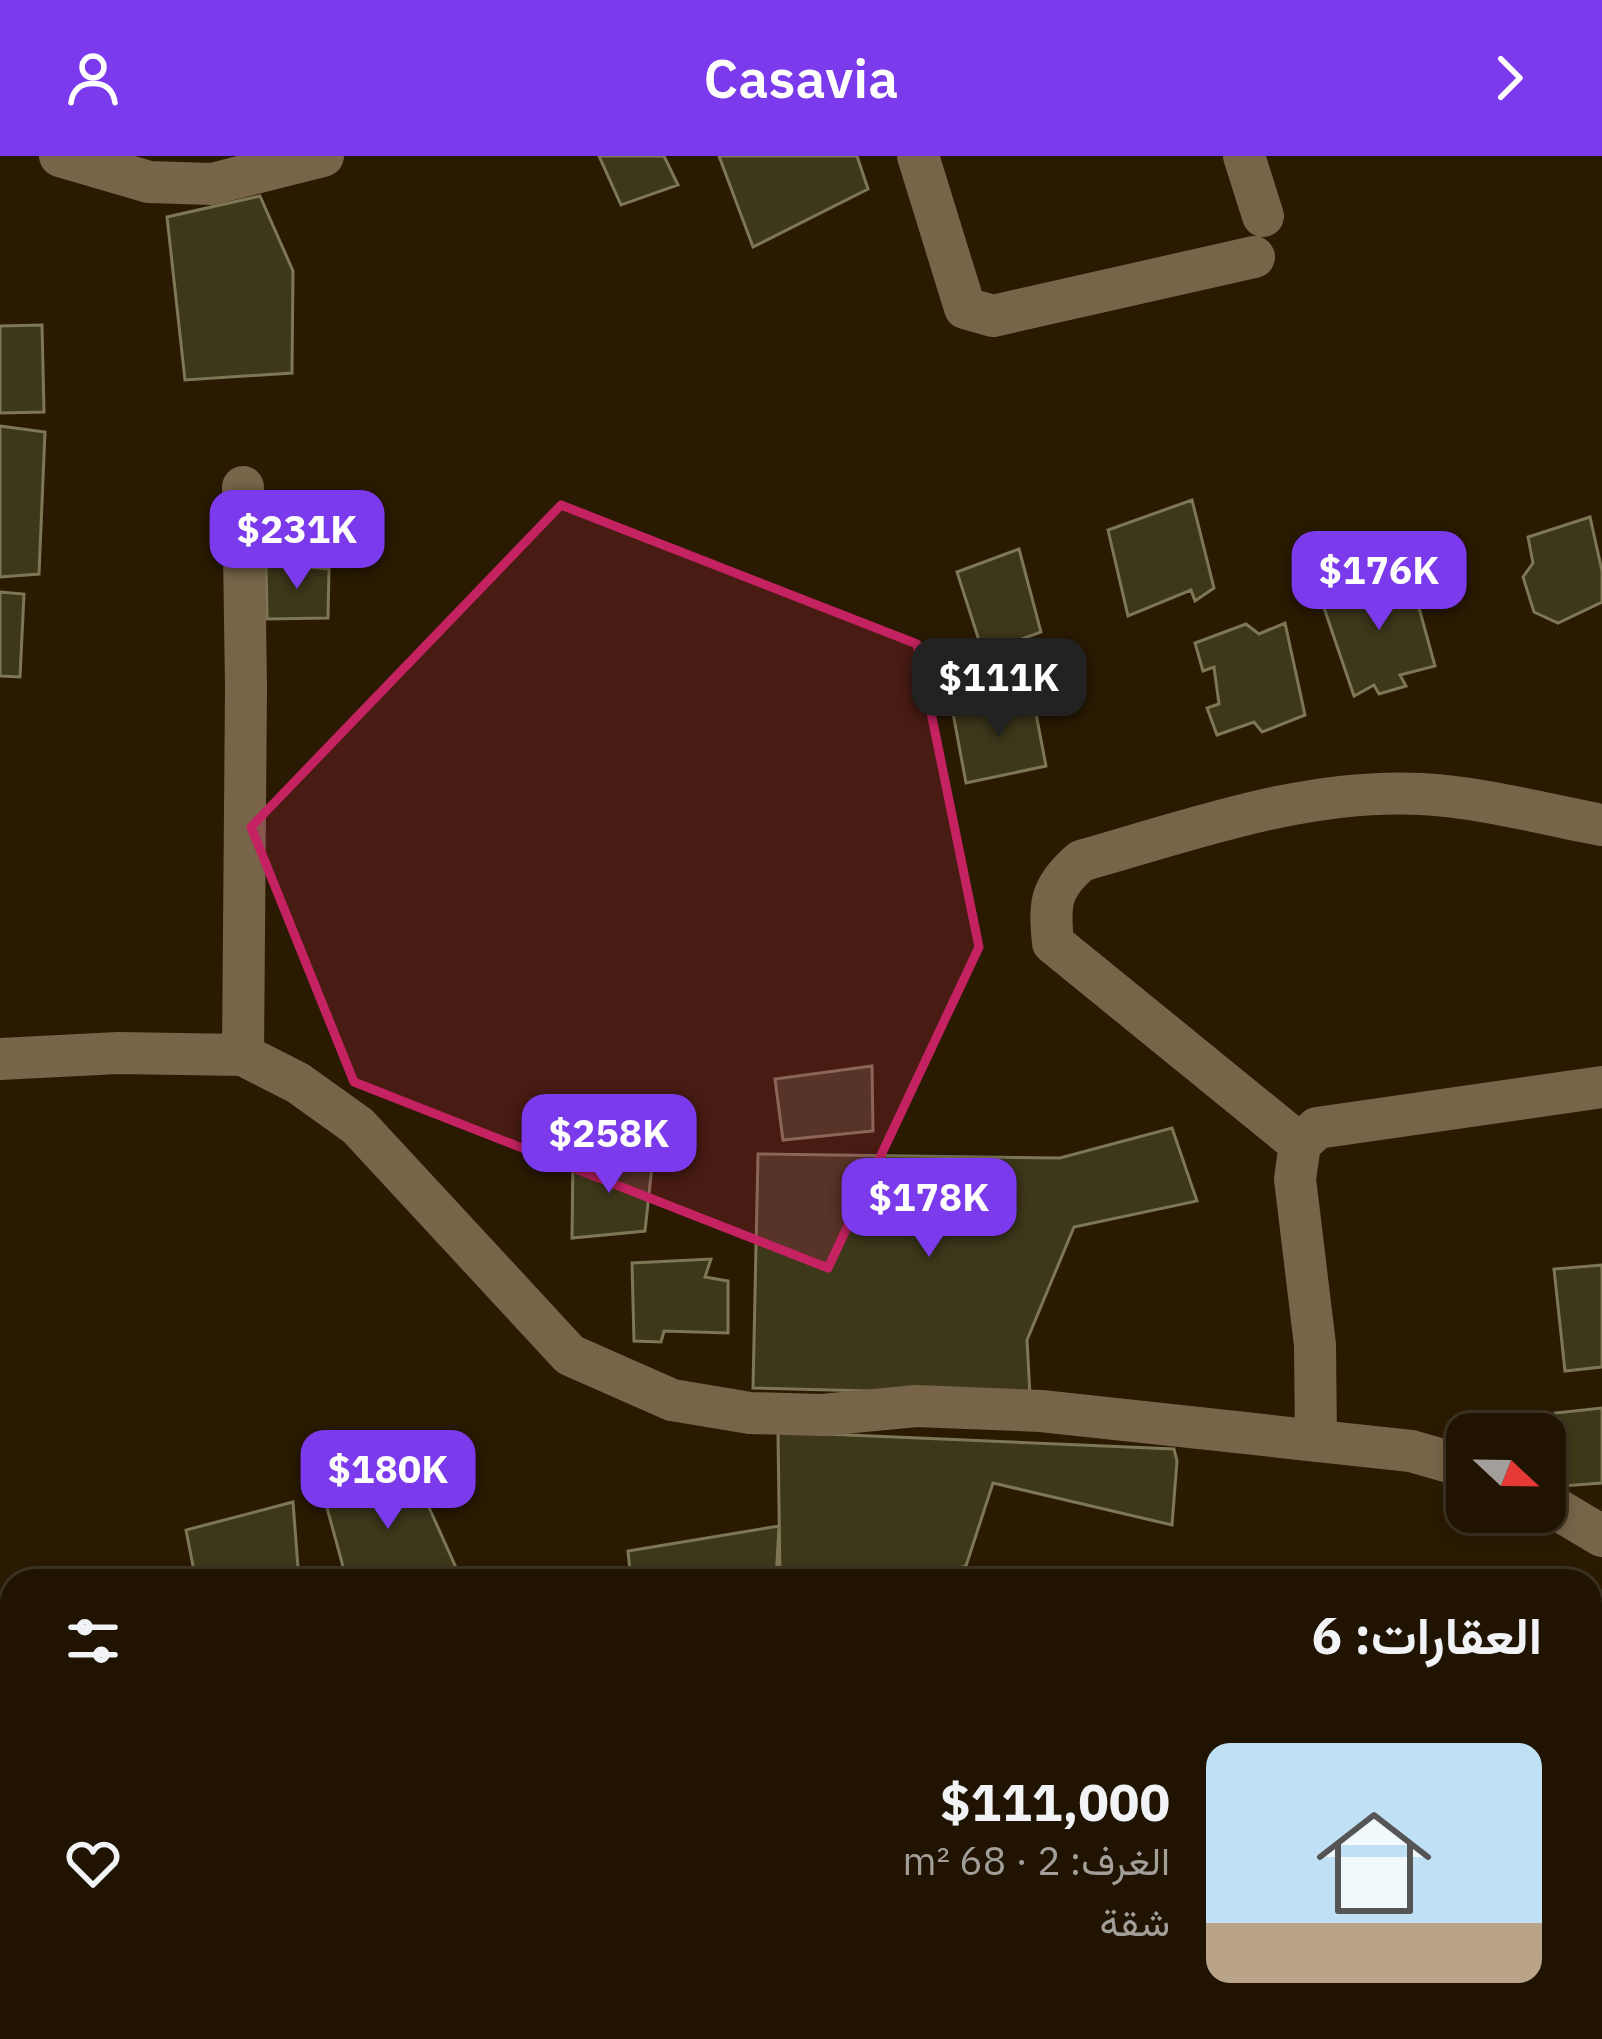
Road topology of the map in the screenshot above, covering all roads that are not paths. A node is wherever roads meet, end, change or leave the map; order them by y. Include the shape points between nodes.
1 (60, 156) edge
2 (323, 156) edge
3 (918, 156) edge
4 (1244, 156) edge
5 (243, 487) dead end
6 (1602, 825) edge
7 (243, 1055) junction
8 (0, 1059) edge
9 (1602, 1087) edge
10 (1300, 1144) junction
11 (1316, 1441) junction
12 (1446, 1461) edge
13 (1566, 1515) edge
14 (1602, 1536) edge

1 - 2 street via 149,182 212,184
3 - 4 street via 965,308 993,316 1258,236
5 - 7 street
6 - 10 street via 1425,794 1362,794 1261,811 1081,861 1059,880 1050,910 1053,944
7 - 8 street
7 - 11 street via 358,1126 570,1355 672,1400 822,1415 965,1406
9 - 10 street via 1317,1128
10 - 11 street via 1295,1179 1315,1345
11 - 12 street
13 - 14 street

